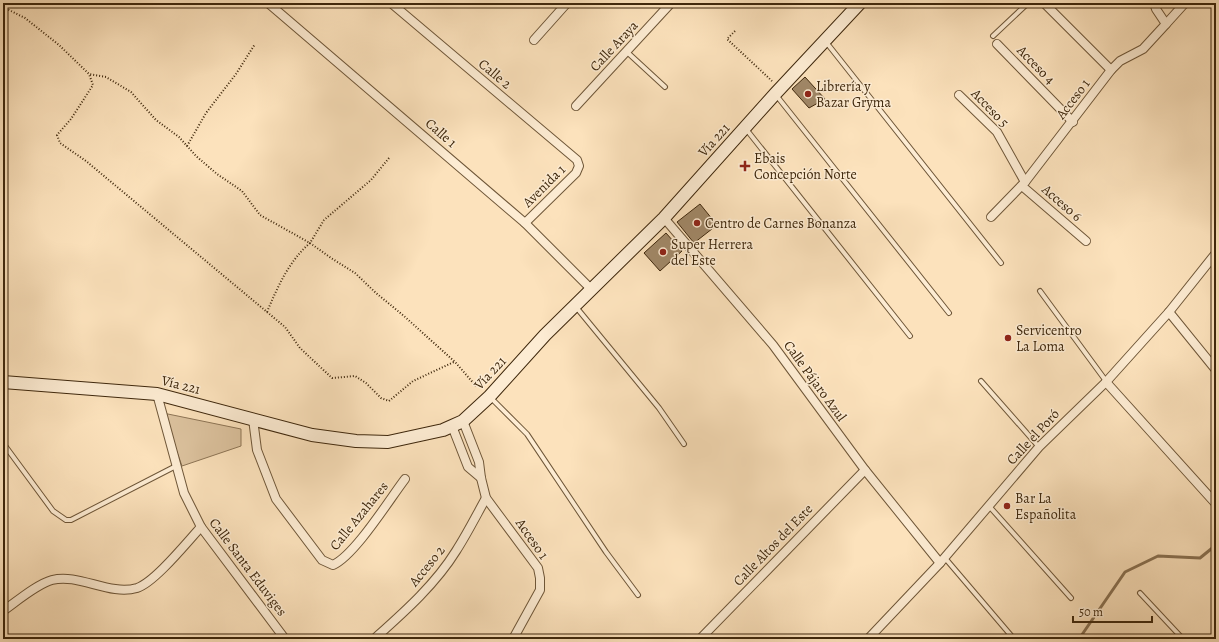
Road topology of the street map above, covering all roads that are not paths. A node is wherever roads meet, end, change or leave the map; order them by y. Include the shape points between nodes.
1 (268, 3) edge
2 (391, 3) edge
3 (567, 3) edge
4 (671, 3) edge
5 (1028, 3) edge
6 (1044, 3) edge
7 (1154, 3) edge
8 (1185, 3) edge
9 (858, 4) edge
10 (1166, 24) junction
11 (993, 36) dead end
12 (534, 40) dead end
13 (824, 40) junction
14 (997, 44) dead end
15 (627, 52) junction
16 (1111, 70) junction
17 (665, 87) dead end
18 (777, 92) junction
19 (958, 95) dead end
20 (576, 106) dead end
21 (1073, 122) junction
22 (745, 128) junction
23 (579, 166) joint
24 (1023, 184) junction
25 (991, 216) dead end
26 (664, 218) junction
27 (525, 223) junction
28 (1086, 241) dead end
29 (1216, 253) edge
30 (1001, 263) dead end
31 (591, 289) junction
32 (1040, 291) dead end
33 (575, 305) junction
34 (1168, 312) junction
35 (949, 313) dead end
36 (910, 336) dead end
37 (1216, 370) edge
38 (982, 381) dead end
39 (3, 382) edge
40 (1106, 382) junction
41 (157, 394) junction
42 (489, 397) junction
43 (253, 419) junction
44 (463, 421) junction
45 (452, 426) junction
46 (3, 442) edge
47 (684, 444) dead end
48 (1040, 447) junction
49 (177, 466) junction
50 (865, 470) junction
51 (481, 478) junction
52 (405, 479) dead end
53 (486, 498) junction
54 (1216, 504) edge
55 (989, 506) junction
56 (201, 527) junction
57 (942, 560) junction
58 (1140, 593) dead end
59 (638, 595) dead end
60 (1071, 598) dead end
61 (3, 611) edge
62 (285, 639) edge
63 (374, 639) edge
64 (513, 639) edge
65 (700, 639) edge
66 (868, 639) edge
67 (1014, 639) edge
68 (1183, 639) edge

1 - 27 street, Calle 1
2 - 23 street, Calle 2 via 577,160
3 - 12 street
4 - 15 street, Calle Araya
5 - 11 lane
6 - 16 street
7 - 10 street
8 - 10 street
9 - 13 main road, Vía 221
10 - 16 street, Acceso 1 via 1143,48 1120,61
13 - 18 main road, Vía 221
13 - 30 lane
14 - 21 street, Acceso 4
15 - 17 lane
15 - 20 street, Calle Araya
16 - 21 street, Acceso 1
18 - 22 main road, Vía 221
18 - 35 lane
19 - 24 street, Acceso 5 via 997,132
21 - 24 street, Acceso 1
22 - 26 main road, Vía 221
22 - 36 lane
23 - 27 street, Avenida 1 via 576,173
24 - 25 street, Acceso 1
24 - 28 street, Acceso 6
26 - 31 main road, Vía 221
26 - 50 street, Calle Pájaro Azul via 773,345
27 - 31 street, Calle 1
29 - 34 street, Calle el Poró
31 - 33 main road, Vía 221
32 - 40 lane
33 - 42 main road, Vía 221
33 - 47 lane via 655,402
34 - 37 street
34 - 40 street, Calle el Poró
38 - 48 lane
39 - 41 main road, Vía 221
40 - 48 street, Calle el Poró
40 - 54 street
41 - 43 main road, Vía 221
41 - 49 street, Calle Santa Eduviges
42 - 44 main road, Vía 221
42 - 59 lane via 527,434
43 - 45 main road, Vía 221 via 312,435 356,441 388,442
43 - 52 street, Calle Azahares via 257,450 276,499 322,560 327,562 340,562 364,535
44 - 45 main road, Vía 221
44 - 51 street, Acceso 1 via 479,462
45 - 51 street via 468,468
46 - 49 lane via 54,511 66,520 71,520
48 - 55 street, Calle el Poró
49 - 56 street, Calle Santa Eduviges via 184,493
50 - 57 street, Calle Pájaro Azul
50 - 65 street, Calle Altos del Este
51 - 53 street, Acceso 1
53 - 63 street, Acceso 2 via 445,567
53 - 64 street, Acceso 1 via 538,568 540,578 540,590
55 - 57 street, Calle el Poró
55 - 60 lane
56 - 61 street via 167,564 137,588 113,588 61,578 42,585
56 - 62 street, Calle Santa Eduviges
57 - 66 street, Calle el Poró
57 - 67 lane
58 - 68 lane

